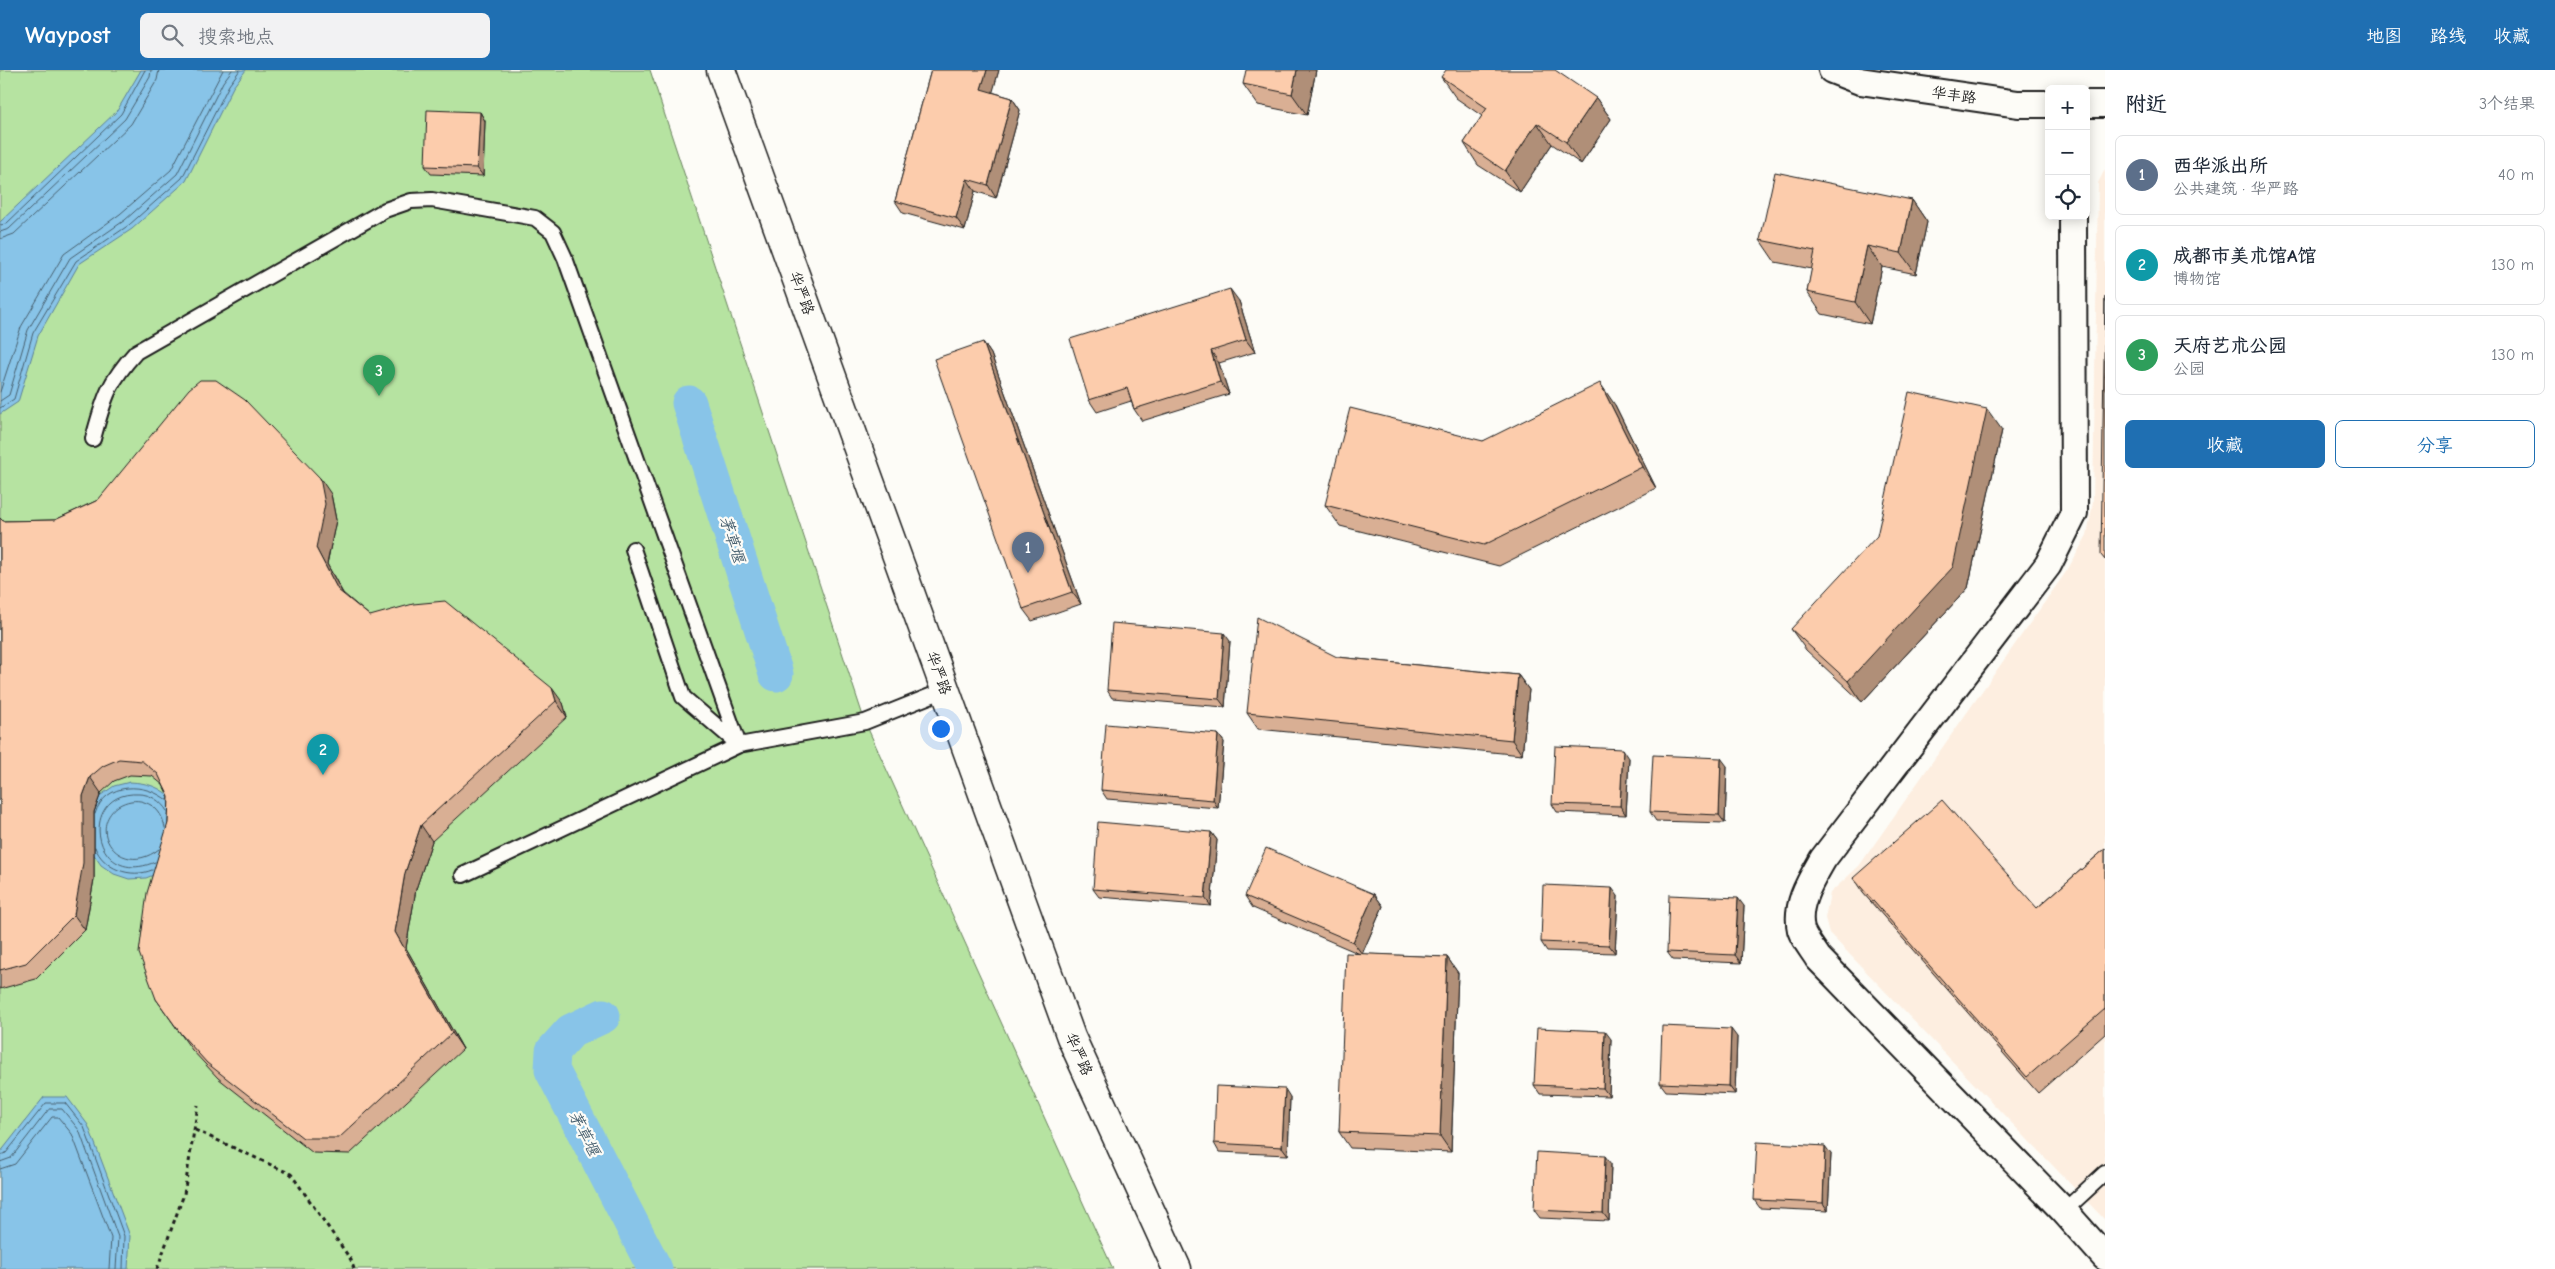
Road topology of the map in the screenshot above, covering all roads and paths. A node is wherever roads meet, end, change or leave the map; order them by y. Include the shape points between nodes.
1 (721, 70) edge
2 (1832, 70) edge
3 (2045, 104) edge
4 (2090, 104) edge
5 (2105, 104) edge
6 (2073, 220) edge
7 (93, 439) dead end
8 (633, 549) dead end
9 (945, 690) junction
10 (739, 745) junction
11 (463, 875) dead end
12 (198, 1105) dead end
13 (195, 1130) junction
14 (2105, 1173) edge
15 (2064, 1211) junction
16 (2105, 1257) edge
17 (157, 1269) edge
18 (354, 1269) edge
19 (1177, 1269) edge

1 - 9 street, 华严路
2 - 3 street, 华丰路 via 1860,81 2018,104
4 - 5 street
6 - 15 street via 2074,513 2048,565 1823,859 1805,891 1800,915 1801,931 1818,958
7 - 10 lane via 106,391 136,352 385,210 412,201 432,200 535,218 553,232 565,258
8 - 10 lane via 683,697
9 - 10 lane via 865,722
9 - 19 street, 华严路 via 1071,1037
10 - 11 lane
12 - 13 path
13 - 17 path via 184,1194
13 - 18 path via 291,1174
14 - 15 lane
15 - 16 street

